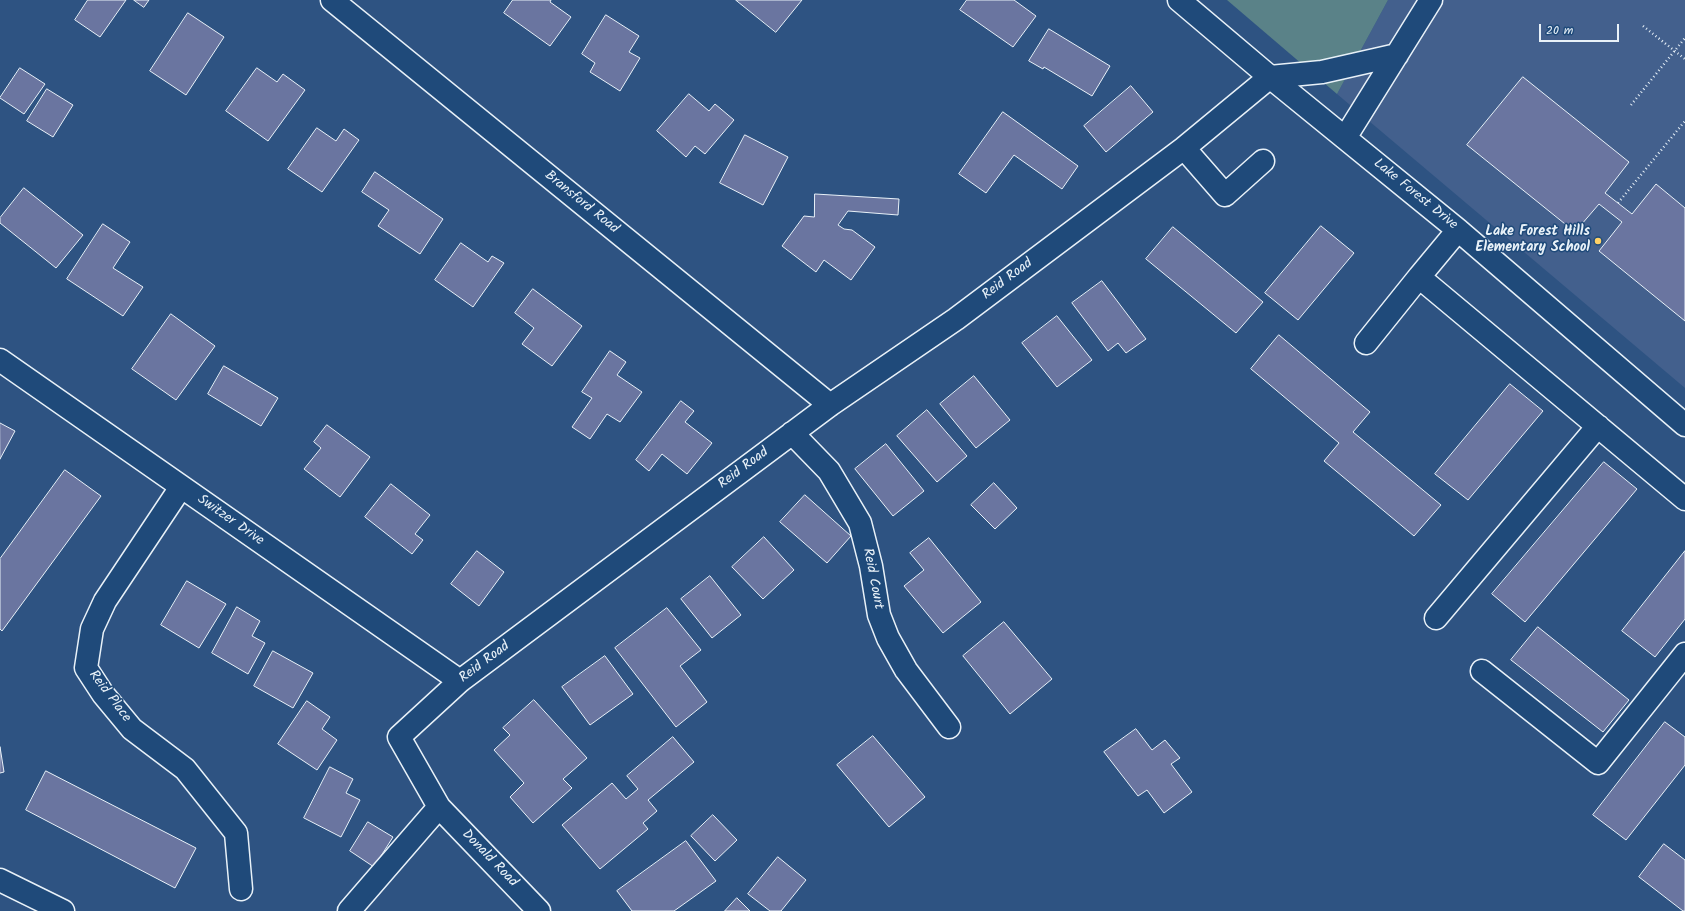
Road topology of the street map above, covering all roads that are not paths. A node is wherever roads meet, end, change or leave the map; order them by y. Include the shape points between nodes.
1 (332, 0) edge
2 (1178, 0) edge
3 (1431, 0) edge
4 (1397, 55) junction
5 (1270, 77) junction
6 (1345, 138) junction
7 (1184, 148) junction
8 (1263, 161) dead end
9 (1458, 230) junction
10 (1419, 277) junction
11 (1366, 343) dead end
12 (0, 360) edge
13 (830, 405) junction
14 (1685, 425) edge
15 (1598, 426) junction
16 (792, 434) junction
17 (181, 487) junction
18 (1685, 499) edge
19 (1436, 618) dead end
20 (1685, 654) edge
21 (1482, 671) dead end
22 (460, 681) junction
23 (949, 727) dead end
24 (439, 807) junction
25 (0, 880) edge
26 (241, 889) dead end
27 (63, 911) edge
28 (349, 911) edge
29 (539, 911) edge

1 - 13 street, Bransford Road
2 - 5 street, Lake Forest Drive
3 - 4 street
4 - 5 street via 1322,72
4 - 6 street
5 - 6 street, Lake Forest Drive
5 - 7 street, Reid Road
6 - 9 street, Lake Forest Drive
7 - 8 street via 1225,194
7 - 13 street, Reid Road via 956,319
9 - 10 street
9 - 14 street, Lake Forest Drive
10 - 11 street
10 - 15 street
12 - 17 street, Switzer Drive
13 - 16 street, Reid Road
15 - 18 street
15 - 19 street
16 - 22 street, Reid Road
16 - 23 street, Reid Court via 829,472 860,523 880,615 888,638 906,670
17 - 22 street, Switzer Drive
17 - 26 street, Reid Place via 105,602 92,629 86,668 103,694 132,729 185,769 236,833
20 - 21 street via 1598,763
22 - 24 street, Reid Road via 399,737
24 - 28 street
24 - 29 street, Donald Road
25 - 27 street

